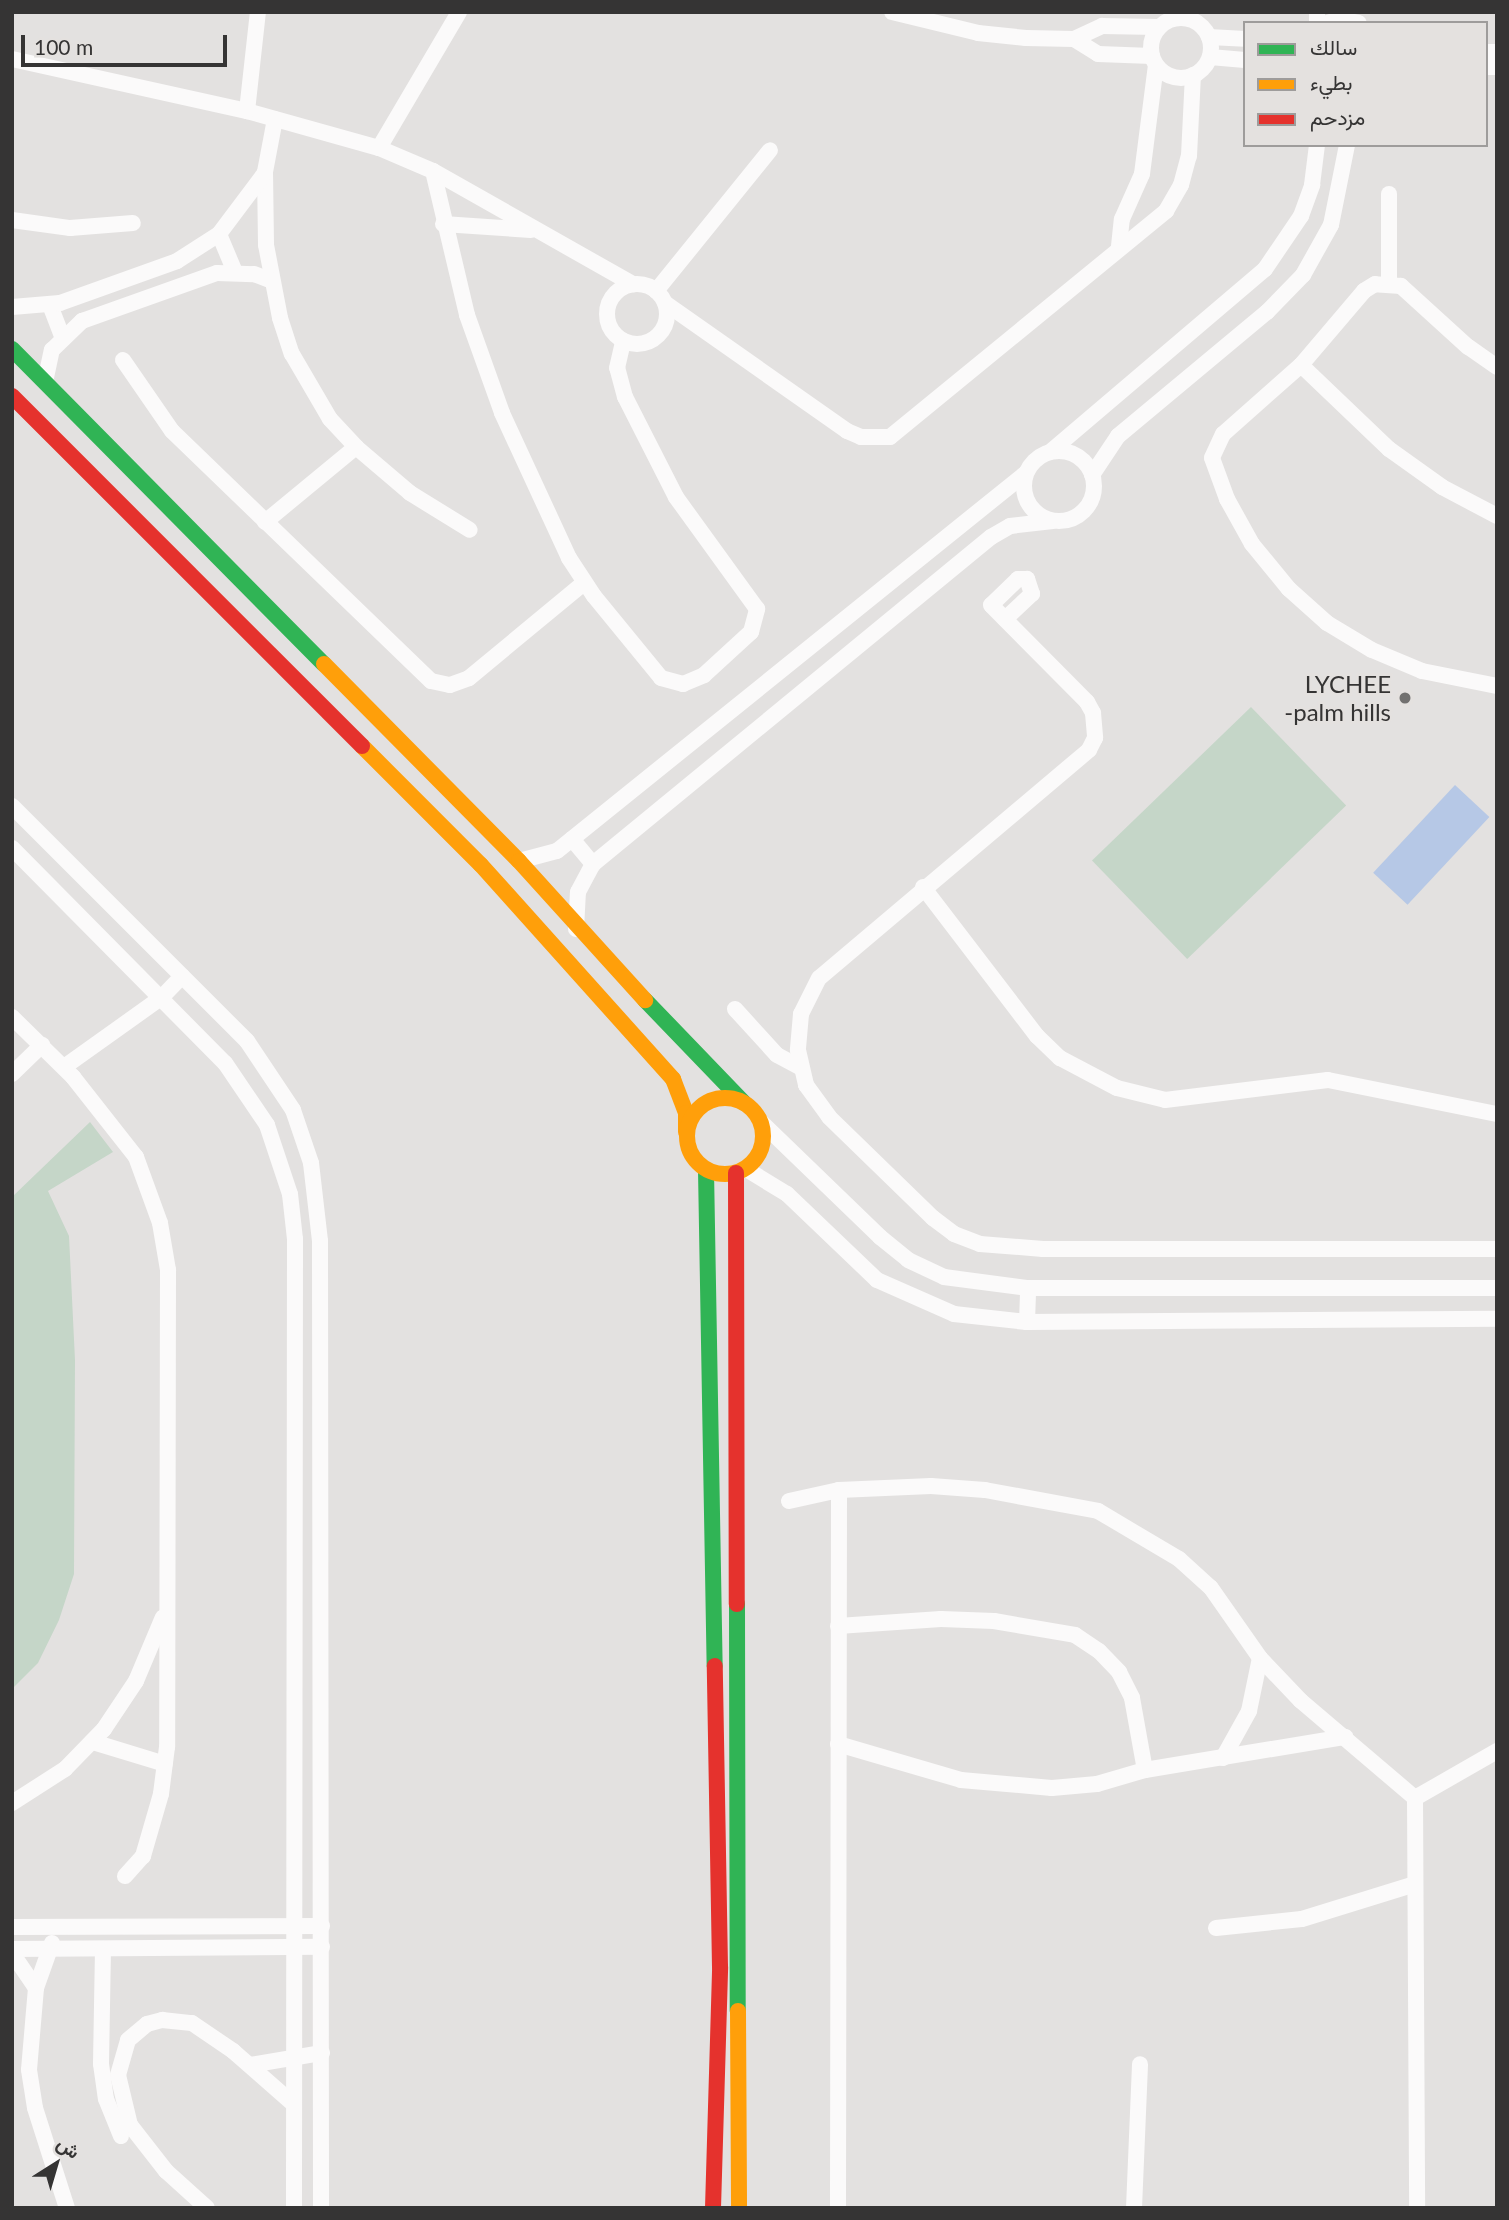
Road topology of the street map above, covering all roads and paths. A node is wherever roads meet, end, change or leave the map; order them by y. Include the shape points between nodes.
1 (258, 12) edge
2 (459, 12) edge
3 (892, 12) edge
4 (1193, 16) edge
5 (1158, 27) junction
6 (1209, 37) junction
7 (1074, 39) junction
8 (1243, 39) edge
9 (1210, 57) junction
10 (12, 59) edge
11 (1243, 60) edge
12 (1154, 61) junction
13 (1193, 75) junction
14 (247, 111) junction
15 (275, 119) junction
16 (1317, 147) edge
17 (1347, 147) edge
18 (379, 148) junction
19 (771, 150) dead end
20 (433, 171) junction
21 (265, 172) junction
22 (1389, 194) dead end
23 (12, 220) edge
24 (133, 223) dead end
25 (443, 224) junction
26 (538, 230) junction
27 (219, 234) junction
28 (1119, 246) junction
29 (235, 272) junction
30 (271, 281) junction
31 (1388, 282) junction
32 (633, 285) junction
33 (109, 288) junction
34 (87, 295) junction
35 (660, 297) junction
36 (50, 305) junction
37 (12, 307) edge
38 (116, 308) junction
39 (94, 316) junction
40 (62, 337) junction
41 (623, 341) junction
42 (12, 349) edge
43 (123, 360) dead end
44 (1301, 365) junction
45 (1497, 366) edge
46 (45, 382) junction
47 (12, 396) edge
48 (100, 437) junction
49 (356, 447) junction
50 (1049, 452) junction
51 (76, 461) junction
52 (1026, 473) junction
53 (1092, 475) junction
54 (1497, 516) edge
55 (1053, 521) junction
56 (265, 522) junction
57 (470, 530) dead end
58 (584, 583) junction
59 (1005, 619) dead end
60 (777, 672) junction
61 (1497, 686) edge
62 (796, 697) junction
63 (12, 806) edge
64 (572, 839) junction
65 (12, 848) edge
66 (519, 862) junction
67 (593, 864) junction
68 (923, 887) junction
69 (576, 929) junction
70 (183, 976) junction
71 (162, 996) junction
72 (735, 1009) dead end
73 (12, 1017) edge
74 (42, 1045) junction
75 (64, 1067) junction
76 (800, 1067) junction
77 (12, 1074) edge
78 (744, 1103) junction
79 (1497, 1114) edge
80 (760, 1121) junction
81 (686, 1132) junction
82 (706, 1170) junction
83 (741, 1171) junction
84 (1497, 1249) edge
85 (1028, 1288) junction
86 (1497, 1288) edge
87 (1497, 1319) edge
88 (1027, 1322) junction
89 (838, 1490) junction
90 (789, 1501) dead end
91 (167, 1601) junction
92 (838, 1626) junction
93 (1260, 1658) junction
94 (1345, 1737) junction
95 (93, 1742) junction
96 (838, 1744) junction
97 (1497, 1751) edge
98 (1223, 1758) junction
99 (165, 1763) junction
100 (1145, 1770) junction
101 (1415, 1797) junction
102 (12, 1803) edge
103 (125, 1876) dead end
104 (1412, 1885) junction
105 (322, 1926) junction
106 (12, 1927) edge
107 (51, 1927) junction
108 (292, 1928) junction
109 (1216, 1928) dead end
110 (322, 1947) junction
111 (52, 1949) junction
112 (103, 1949) junction
113 (292, 1949) junction
114 (12, 1951) edge
115 (720, 1967) junction
116 (741, 1967) junction
117 (36, 1988) junction
118 (321, 2053) junction
119 (292, 2055) junction
120 (1140, 2064) dead end
121 (250, 2065) junction
122 (291, 2102) junction
123 (121, 2136) dead end
124 (67, 2208) edge
125 (207, 2208) edge
126 (293, 2208) edge
127 (321, 2208) edge
128 (713, 2208) edge
129 (739, 2208) edge
130 (838, 2208) edge
131 (1134, 2208) edge
132 (1417, 2208) edge

1 - 14 street
2 - 18 street
3 - 7 street via 978,33
4 - 5 street via 1178,17
4 - 6 street
5 - 7 street via 1102,26
5 - 12 street via 1151,41
6 - 8 street
6 - 9 street
7 - 12 street via 1098,54
9 - 11 street
9 - 13 street
10 - 14 street
12 - 13 street via 1173,77
12 - 28 street via 1142,174 1122,219
13 - 28 street via 1189,156 1181,185 1167,211 1145,232
14 - 15 street
15 - 18 street
15 - 21 street
16 - 50 street via 1312,185 1301,216 1265,270
17 - 53 street via 1335,214 1303,275 1267,312 1118,436
18 - 20 street
19 - 35 street
20 - 25 street
20 - 26 street
21 - 27 street
21 - 30 street via 264,221
22 - 31 street
23 - 24 street via 70,228
25 - 26 street
25 - 58 street via 467,315 502,413
26 - 32 street
27 - 29 street
27 - 33 street via 177,261
28 - 35 street via 902,431 875,439 848,431
29 - 30 street
29 - 38 street via 217,273
30 - 49 street via 279,318 309,388
31 - 44 street via 1364,291
31 - 45 street via 1412,294 1468,347
32 - 35 street
32 - 41 street via 618,291 608,305 611,329
33 - 34 street
33 - 38 street
34 - 36 street
34 - 39 street
35 - 41 street via 664,327 654,339 639,344
36 - 37 street
36 - 40 street
38 - 39 street
39 - 40 street
40 - 46 street via 52,350
41 - 58 street via 617,369 625,397 682,506 752,598 757,621 704,675 683,684 672,683 661,678
42 - 46 street
43 - 56 street via 172,430
44 - 54 street via 1389,449 1442,487
44 - 61 street via 1223,434 1214,449 1214,466 1227,499 1252,544 1289,589 1328,622 1373,650 1422,671
46 - 48 street
47 - 51 street
48 - 51 street
48 - 66 street
49 - 56 street
49 - 57 street via 410,493
50 - 52 street
50 - 53 street via 1070,453
51 - 81 street via 481,864 673,1079 686,1113
52 - 55 street via 1029,504
52 - 60 street
53 - 55 street via 1088,505 1072,519
55 - 62 street via 1031,521 991,537
56 - 58 street via 424,674 440,684 469,678
59 - 68 street via 1087,702 1096,726 1095,738 1089,750
60 - 62 street
60 - 64 street
62 - 67 street
63 - 70 street
64 - 66 street via 540,858
64 - 67 street
65 - 71 street
66 - 69 street
67 - 69 street via 578,892
68 - 76 street via 833,964 808,995 797,1033
68 - 79 street via 1037,1036 1060,1058 1117,1088 1165,1100 1328,1080
69 - 78 street
70 - 71 street
70 - 105 street via 247,1041 280,1086 303,1136 316,1190
71 - 75 street
71 - 108 street via 225,1063 255,1103 276,1148 293,1216
72 - 76 street via 777,1055
73 - 74 street
74 - 75 street
74 - 77 street
75 - 91 street via 135,1157 165,1246 170,1373
76 - 84 street via 806,1085 829,1117 933,1218 954,1234 980,1244 1043,1249
78 - 80 street
78 - 81 street via 712,1100 695,1112
80 - 83 street via 763,1142
80 - 85 street via 908,1260 944,1277
81 - 82 street via 691,1154
82 - 83 street
82 - 115 street
83 - 88 street via 787,1194 855,1262 901,1294 954,1314
83 - 116 street
85 - 86 street
85 - 88 street
87 - 88 street
89 - 90 street
89 - 92 street
89 - 93 street via 931,1486 985,1490 1098,1511 1179,1559 1231,1613
91 - 95 street via 136,1681
91 - 99 street
92 - 96 street
92 - 100 street via 941,1619 994,1621 1075,1635 1119,1672 1132,1698
93 - 94 street via 1301,1701
93 - 98 street via 1249,1711
94 - 98 street
94 - 101 street
95 - 99 street
95 - 102 street via 65,1769
96 - 100 street via 916,1770 1006,1787 1097,1784
96 - 130 street
97 - 101 street
98 - 100 street
99 - 103 street via 143,1856
101 - 104 street
104 - 109 street via 1302,1919
104 - 132 street
105 - 108 street
105 - 110 street
106 - 107 street
107 - 108 street
107 - 111 street
108 - 113 street
110 - 113 street
110 - 118 street
111 - 112 street
111 - 114 street
111 - 117 street
112 - 113 street
112 - 123 street via 101,2064 106,2099
113 - 119 street
114 - 117 street
115 - 116 street
115 - 128 street
116 - 129 street
117 - 124 street via 31,2089
118 - 119 street
118 - 127 street
119 - 121 street
119 - 122 street
120 - 131 street
121 - 122 street
121 - 125 street via 206,2029 177,2020 147,2024 122,2050 119,2093 130,2125 166,2171
122 - 126 street

